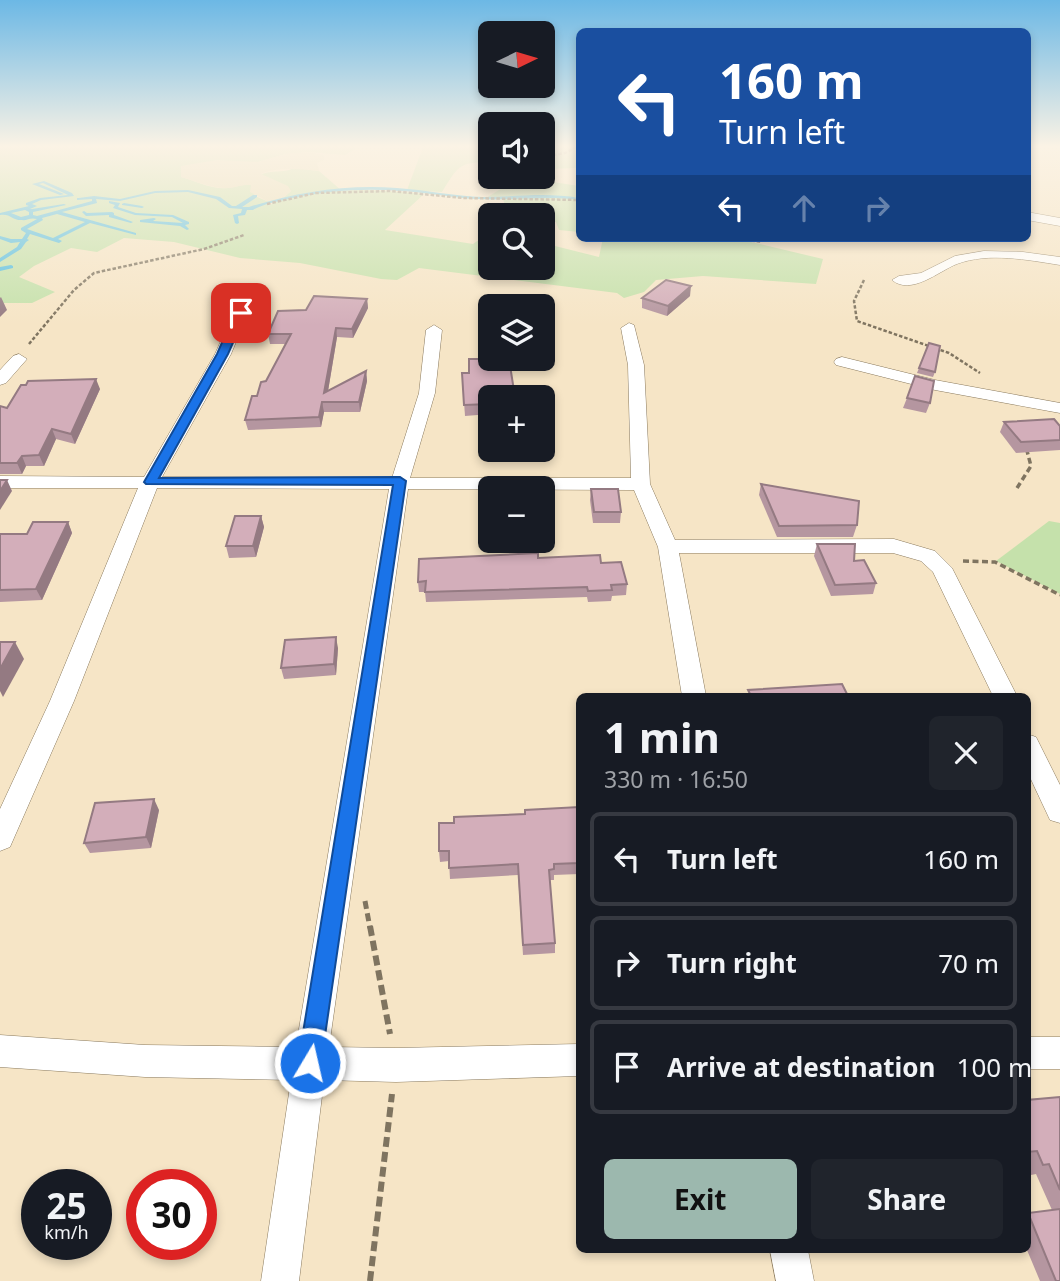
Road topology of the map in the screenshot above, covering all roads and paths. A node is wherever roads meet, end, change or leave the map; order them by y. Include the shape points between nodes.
1 (1031, 217) edge
2 (1060, 222) edge
3 (244, 235) dead end
4 (1060, 261) edge
5 (864, 280) dead end
6 (899, 280) dead end
7 (250, 292) dead end
8 (629, 328) dead end
9 (434, 330) dead end
10 (19, 359) joint
11 (842, 362) dead end
12 (0, 380) edge
13 (1000, 396) junction
14 (1060, 408) edge
15 (1023, 440) edge
16 (400, 481) junction
17 (0, 482) edge
18 (150, 482) junction
19 (641, 484) junction
20 (1017, 488) dead end
21 (668, 547) junction
22 (928, 556) junction
23 (1060, 595) edge
24 (693, 693) edge
25 (1004, 693) edge
26 (1031, 752) edge
27 (1060, 812) edge
28 (0, 839) edge
29 (364, 894) dead end
30 (0, 1051) edge
31 (1031, 1053) edge
32 (1060, 1053) edge
33 (576, 1060) edge
34 (310, 1063) junction
35 (396, 1065) junction
36 (790, 1253) edge
37 (279, 1281) edge
38 (370, 1281) edge
39 (795, 1281) edge

1 - 2 street
3 - 10 path via 204,249 94,273 39,329
4 - 6 street via 1013,256 963,258 916,281
5 - 13 path via 854,301 858,321 949,353 987,378
7 - 18 street via 223,354
8 - 19 street via 636,365
9 - 16 street via 427,393
10 - 12 street
11 - 13 street
13 - 14 street
15 - 20 path via 1031,466
16 - 18 street
16 - 19 street
16 - 34 street
17 - 18 street
18 - 28 street via 62,701
19 - 21 street
21 - 22 street via 894,546
21 - 24 street
22 - 23 path via 995,562
22 - 25 street via 942,568
26 - 27 street
29 - 35 path
30 - 34 street via 145,1061
31 - 32 street
33 - 35 street
34 - 35 street
34 - 37 street
35 - 38 path
36 - 39 street

